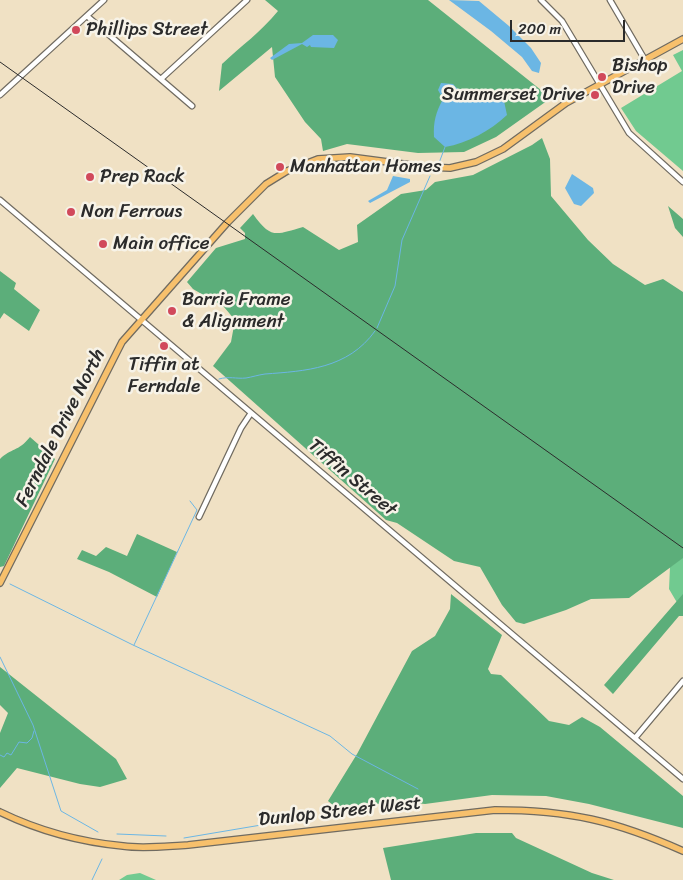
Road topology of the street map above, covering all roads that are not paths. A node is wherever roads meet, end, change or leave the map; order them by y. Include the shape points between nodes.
1 (104, 0) edge
2 (247, 0) edge
3 (541, 0) edge
4 (610, 0) edge
5 (87, 16) junction
6 (683, 39) edge
7 (645, 60) junction
8 (161, 79) junction
9 (600, 83) junction
10 (0, 95) edge
11 (192, 106) dead end
12 (683, 182) edge
13 (0, 200) edge
14 (141, 318) junction
15 (251, 413) junction
16 (199, 517) dead end
17 (0, 582) edge
18 (683, 681) edge
19 (634, 738) junction
20 (683, 780) edge
21 (0, 812) edge
22 (683, 851) edge

1 - 5 street
2 - 8 street
3 - 9 street via 562,21
4 - 7 street
5 - 8 street
5 - 10 street
6 - 7 main road, Ferndale Drive North
7 - 9 main road, Ferndale Drive North
8 - 11 street
9 - 12 street via 629,133
9 - 14 main road, Ferndale Drive North via 557,109 504,149 476,162 450,168 350,157 318,159 286,171 266,184 227,223
13 - 14 street, Tiffin Street
14 - 15 street, Tiffin Street
14 - 17 main road, Ferndale Drive North via 107,368
15 - 16 street
15 - 19 street, Tiffin Street
18 - 19 street
19 - 20 street, Tiffin Street
21 - 22 main road, Dunlop Street West via 33,826 79,838 122,846 150,847 496,810 524,810 565,813 612,823

